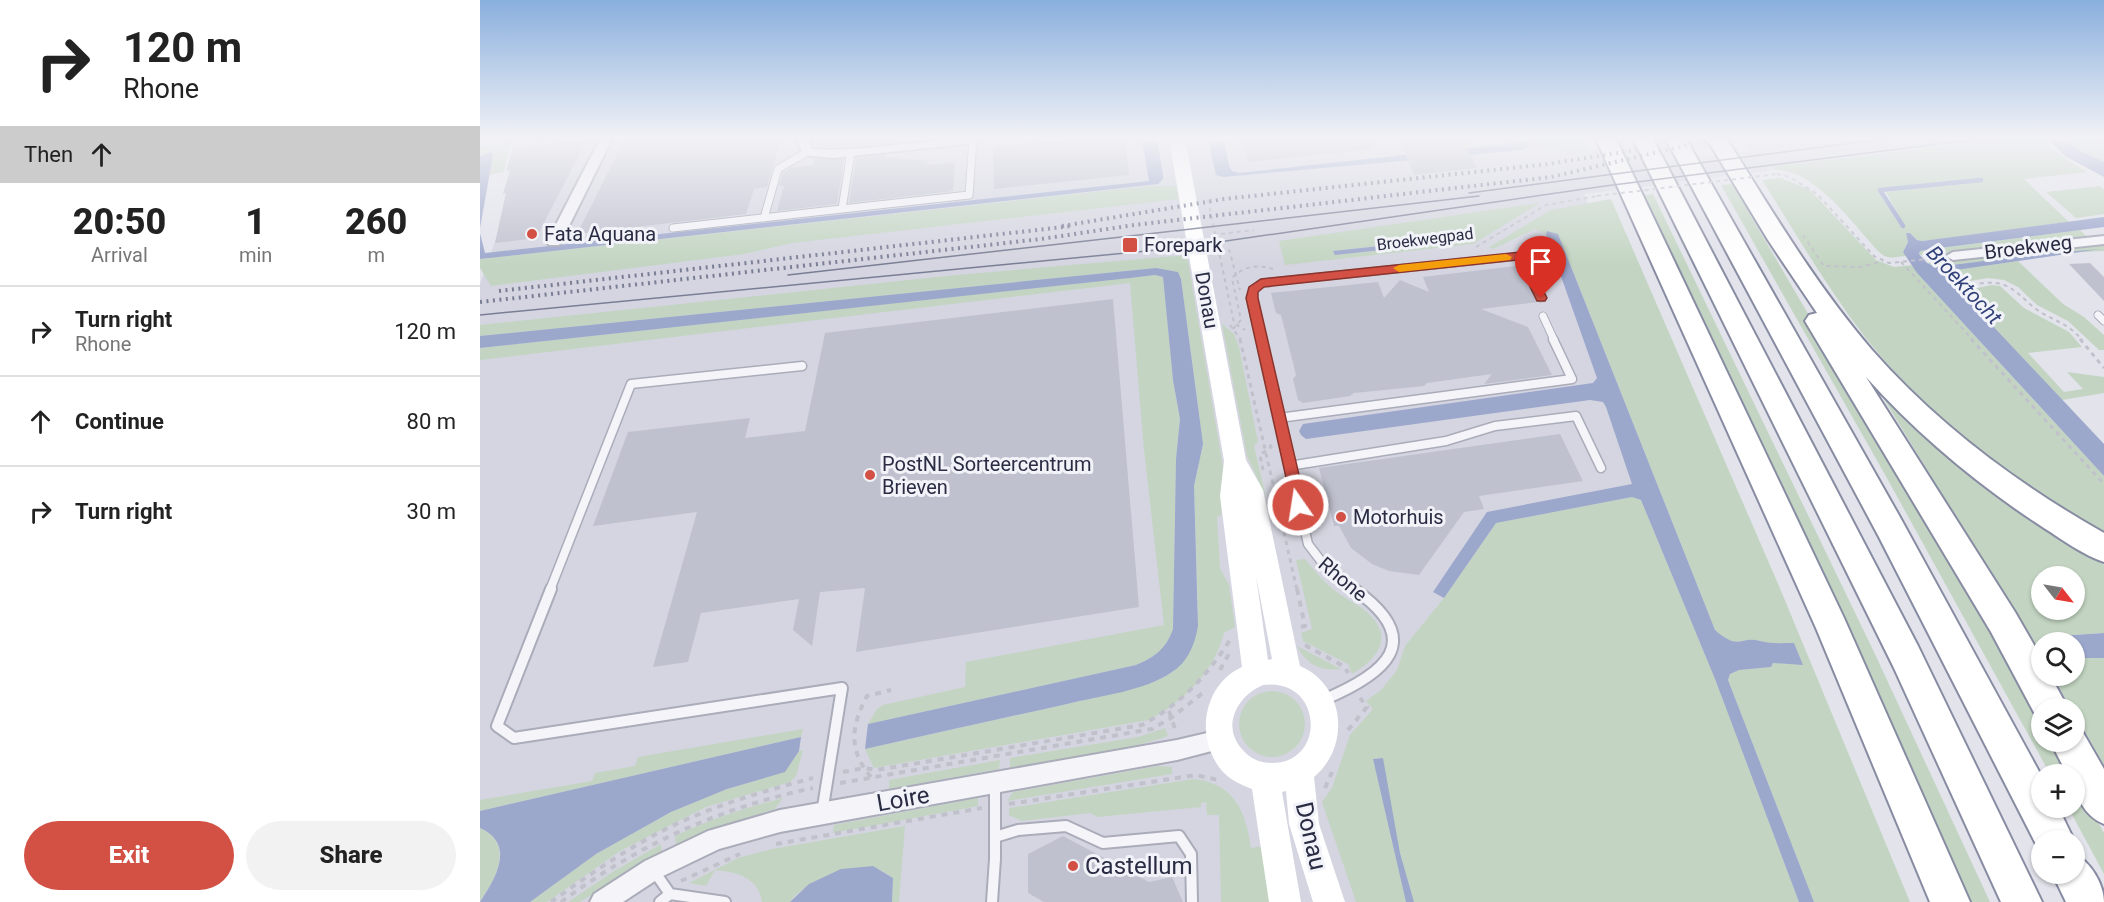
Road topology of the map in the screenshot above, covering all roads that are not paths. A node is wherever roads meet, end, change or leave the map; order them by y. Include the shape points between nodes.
1 (585, 181) edge
2 (775, 181) edge
3 (846, 181) edge
4 (970, 181) edge
5 (1185, 181) edge
6 (1625, 181) edge
7 (1664, 181) edge
8 (1699, 181) edge
9 (1748, 181) edge
10 (842, 208) junction
11 (764, 218) junction
12 (673, 228) dead end
13 (1791, 238) junction
14 (2104, 240) edge
15 (554, 242) dead end
16 (1953, 256) dead end
17 (1541, 298) dead end
18 (1543, 315) dead end
19 (802, 366) dead end
20 (1279, 418) junction
21 (1235, 461) junction
22 (1289, 466) junction
23 (1601, 468) dead end
24 (2104, 549) edge
25 (1257, 675) junction
26 (1288, 675) junction
27 (2045, 698) edge
28 (1320, 702) junction
29 (1220, 740) junction
30 (2074, 752) edge
31 (1299, 770) junction
32 (1266, 777) junction
33 (995, 782) junction
34 (2104, 805) edge
35 (822, 813) junction
36 (2050, 830) edge
37 (995, 837) junction
38 (653, 869) junction
39 (2078, 884) edge
40 (665, 895) edge
41 (602, 902) edge
42 (725, 902) edge
43 (992, 902) edge
44 (1192, 902) edge
45 (1285, 902) edge
46 (1329, 902) edge
47 (1950, 902) edge
48 (2022, 902) edge
49 (2087, 902) edge

1 - 15 street
2 - 11 lane
3 - 10 lane
4 - 10 lane via 969,195
5 - 21 main road, Donau
6 - 47 highway via 1832,628
7 - 48 highway via 1906,657
8 - 36 highway via 1890,528
9 - 13 highway
10 - 11 lane
11 - 12 lane
13 - 24 highway via 1845,334 1878,373 1979,465
13 - 27 highway via 1826,337 1946,527
14 - 16 street, Broekweg
17 - 20 lane, Rhone via 1521,256 1261,283 1253,290 1252,298
18 - 20 lane via 1572,378
19 - 35 lane via 631,384 497,726 514,738 842,688
20 - 22 lane, Rhone
21 - 25 main road, Donau via 1232,496 1244,632
21 - 26 main road, Donau via 1251,490
22 - 23 lane via 1446,441 1495,426 1576,416
22 - 28 lane, Rhone via 1308,544 1318,562 1377,608 1391,627 1393,645 1379,671
25 - 26 main road
25 - 29 main road via 1239,684 1225,700 1218,719
26 - 28 main road via 1310,688
28 - 31 main road via 1326,724 1323,739 1317,753
29 - 32 main road via 1227,756 1240,768
29 - 33 street, Loire
30 - 34 highway
31 - 32 main road
31 - 46 main road, Donau via 1304,824
32 - 45 main road, Donau
33 - 35 street, Loire
33 - 37 lane
35 - 38 street, Loire via 780,820 716,839
37 - 43 lane
37 - 44 lane via 1018,830 1066,826 1103,843 1179,836 1191,854
38 - 40 lane
38 - 41 street, Loire
39 - 49 highway
40 - 42 lane

